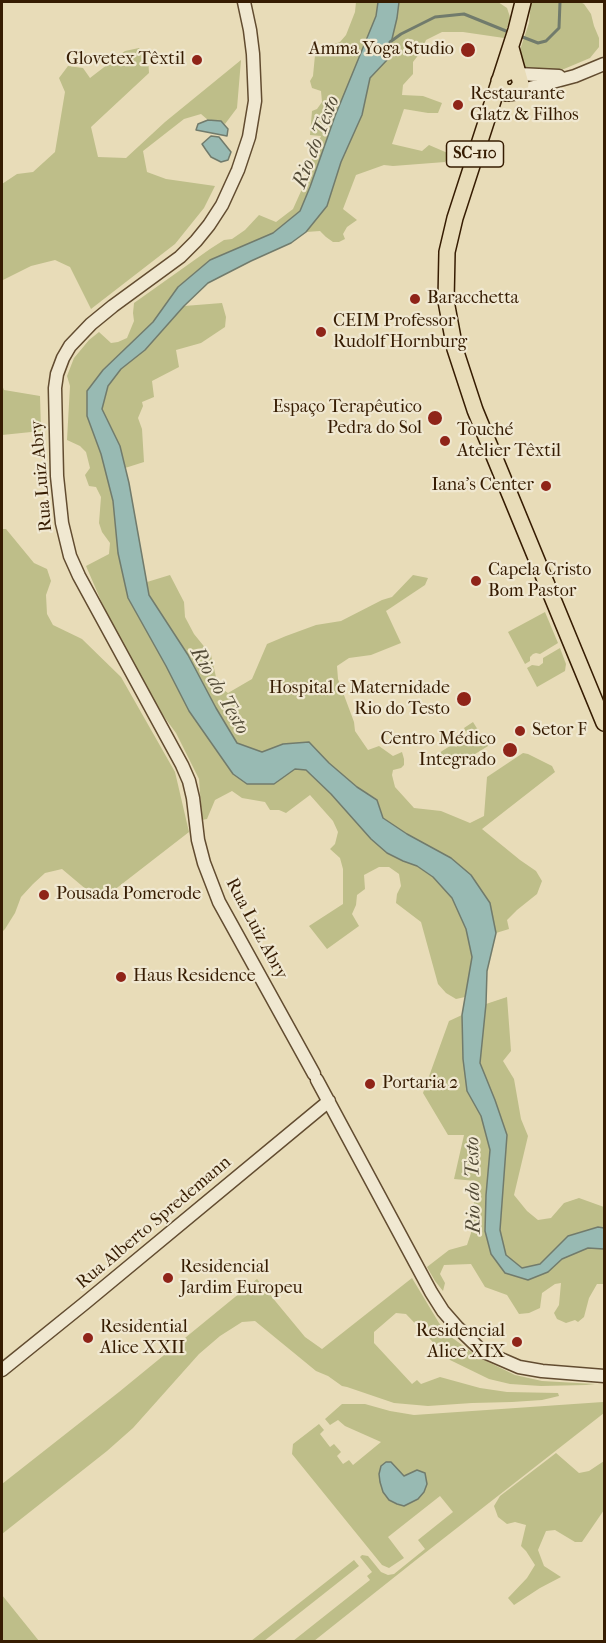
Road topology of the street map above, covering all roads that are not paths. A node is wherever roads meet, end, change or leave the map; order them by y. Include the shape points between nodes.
1 (244, 2) edge
2 (523, 2) edge
3 (513, 39) junction
4 (604, 64) edge
5 (518, 74) junction
6 (575, 76) junction
7 (500, 78) junction
8 (513, 93) junction
9 (490, 109) junction
10 (604, 723) edge
11 (328, 1101) junction
12 (2, 1370) edge
13 (604, 1376) edge

1 - 11 street, Rua Luiz Abry via 254,54 255,101 238,170 222,205 196,241 113,306 70,346 55,388 57,476 70,556 189,781 198,840 219,902
2 - 3 main road, SC-110
3 - 5 main road, SC-110
3 - 7 main road, SC-110
4 - 6 street
5 - 6 street
5 - 7 main road via 508,71
5 - 8 main road via 521,84
6 - 8 street
7 - 8 main road via 501,89
7 - 9 main road, SC-110
8 - 9 main road
9 - 10 main road, SC-110 via 447,252 449,325 475,410
11 - 12 street, Rua Alberto Spredemann
11 - 13 street, Rua Luiz Abry via 430,1292 457,1327 482,1351 519,1367

